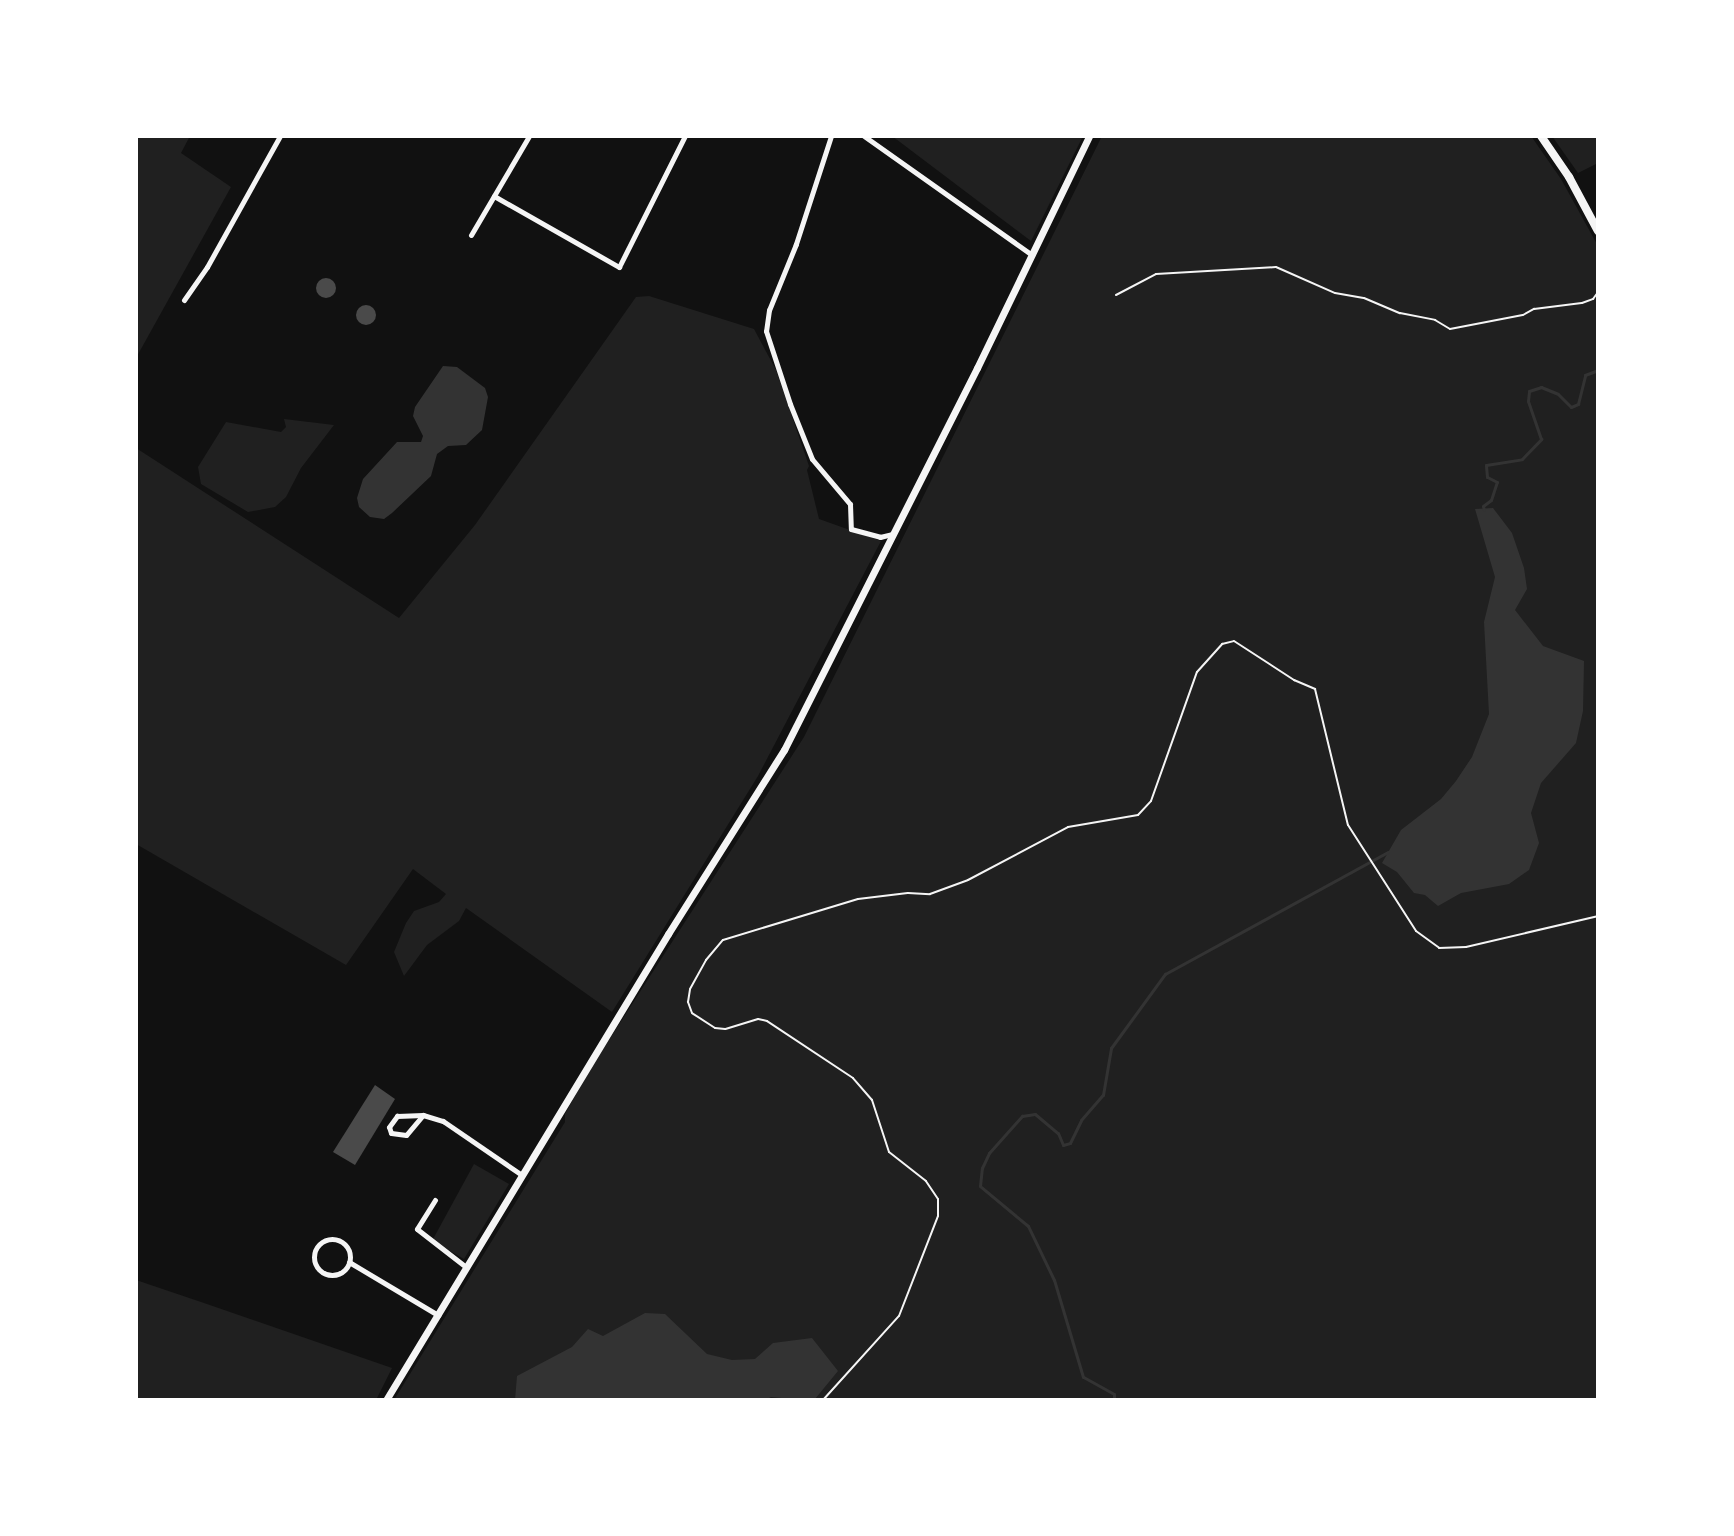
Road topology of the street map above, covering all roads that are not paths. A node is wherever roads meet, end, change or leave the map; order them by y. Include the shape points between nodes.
1 (280, 136) edge
2 (529, 136) edge
3 (831, 136) edge
4 (864, 136) edge
5 (1089, 136) edge
6 (1541, 136) edge
7 (683, 137) edge
8 (494, 196) junction
9 (1598, 231) edge
10 (471, 235) dead end
11 (1032, 255) junction
12 (184, 300) dead end
13 (892, 534) junction
14 (423, 1115) junction
15 (522, 1175) junction
16 (435, 1200) dead end
17 (349, 1262) junction
18 (467, 1267) junction
19 (438, 1315) junction
20 (386, 1400) edge

1 - 12 street
2 - 8 street
3 - 13 street via 766,331 812,459 850,504 851,529 880,537
4 - 11 street
5 - 11 street
6 - 9 main road
7 - 8 street via 619,267
8 - 10 street
11 - 13 street
13 - 15 street via 782,754
14 - 14 street via 397,1116 391,1133 406,1135
14 - 15 street via 453,1125
15 - 18 street
16 - 18 street via 417,1229
17 - 17 street via 349,1250 335,1239 323,1241 315,1251 315,1263 327,1274 343,1271
17 - 19 street
18 - 19 street
19 - 20 street

